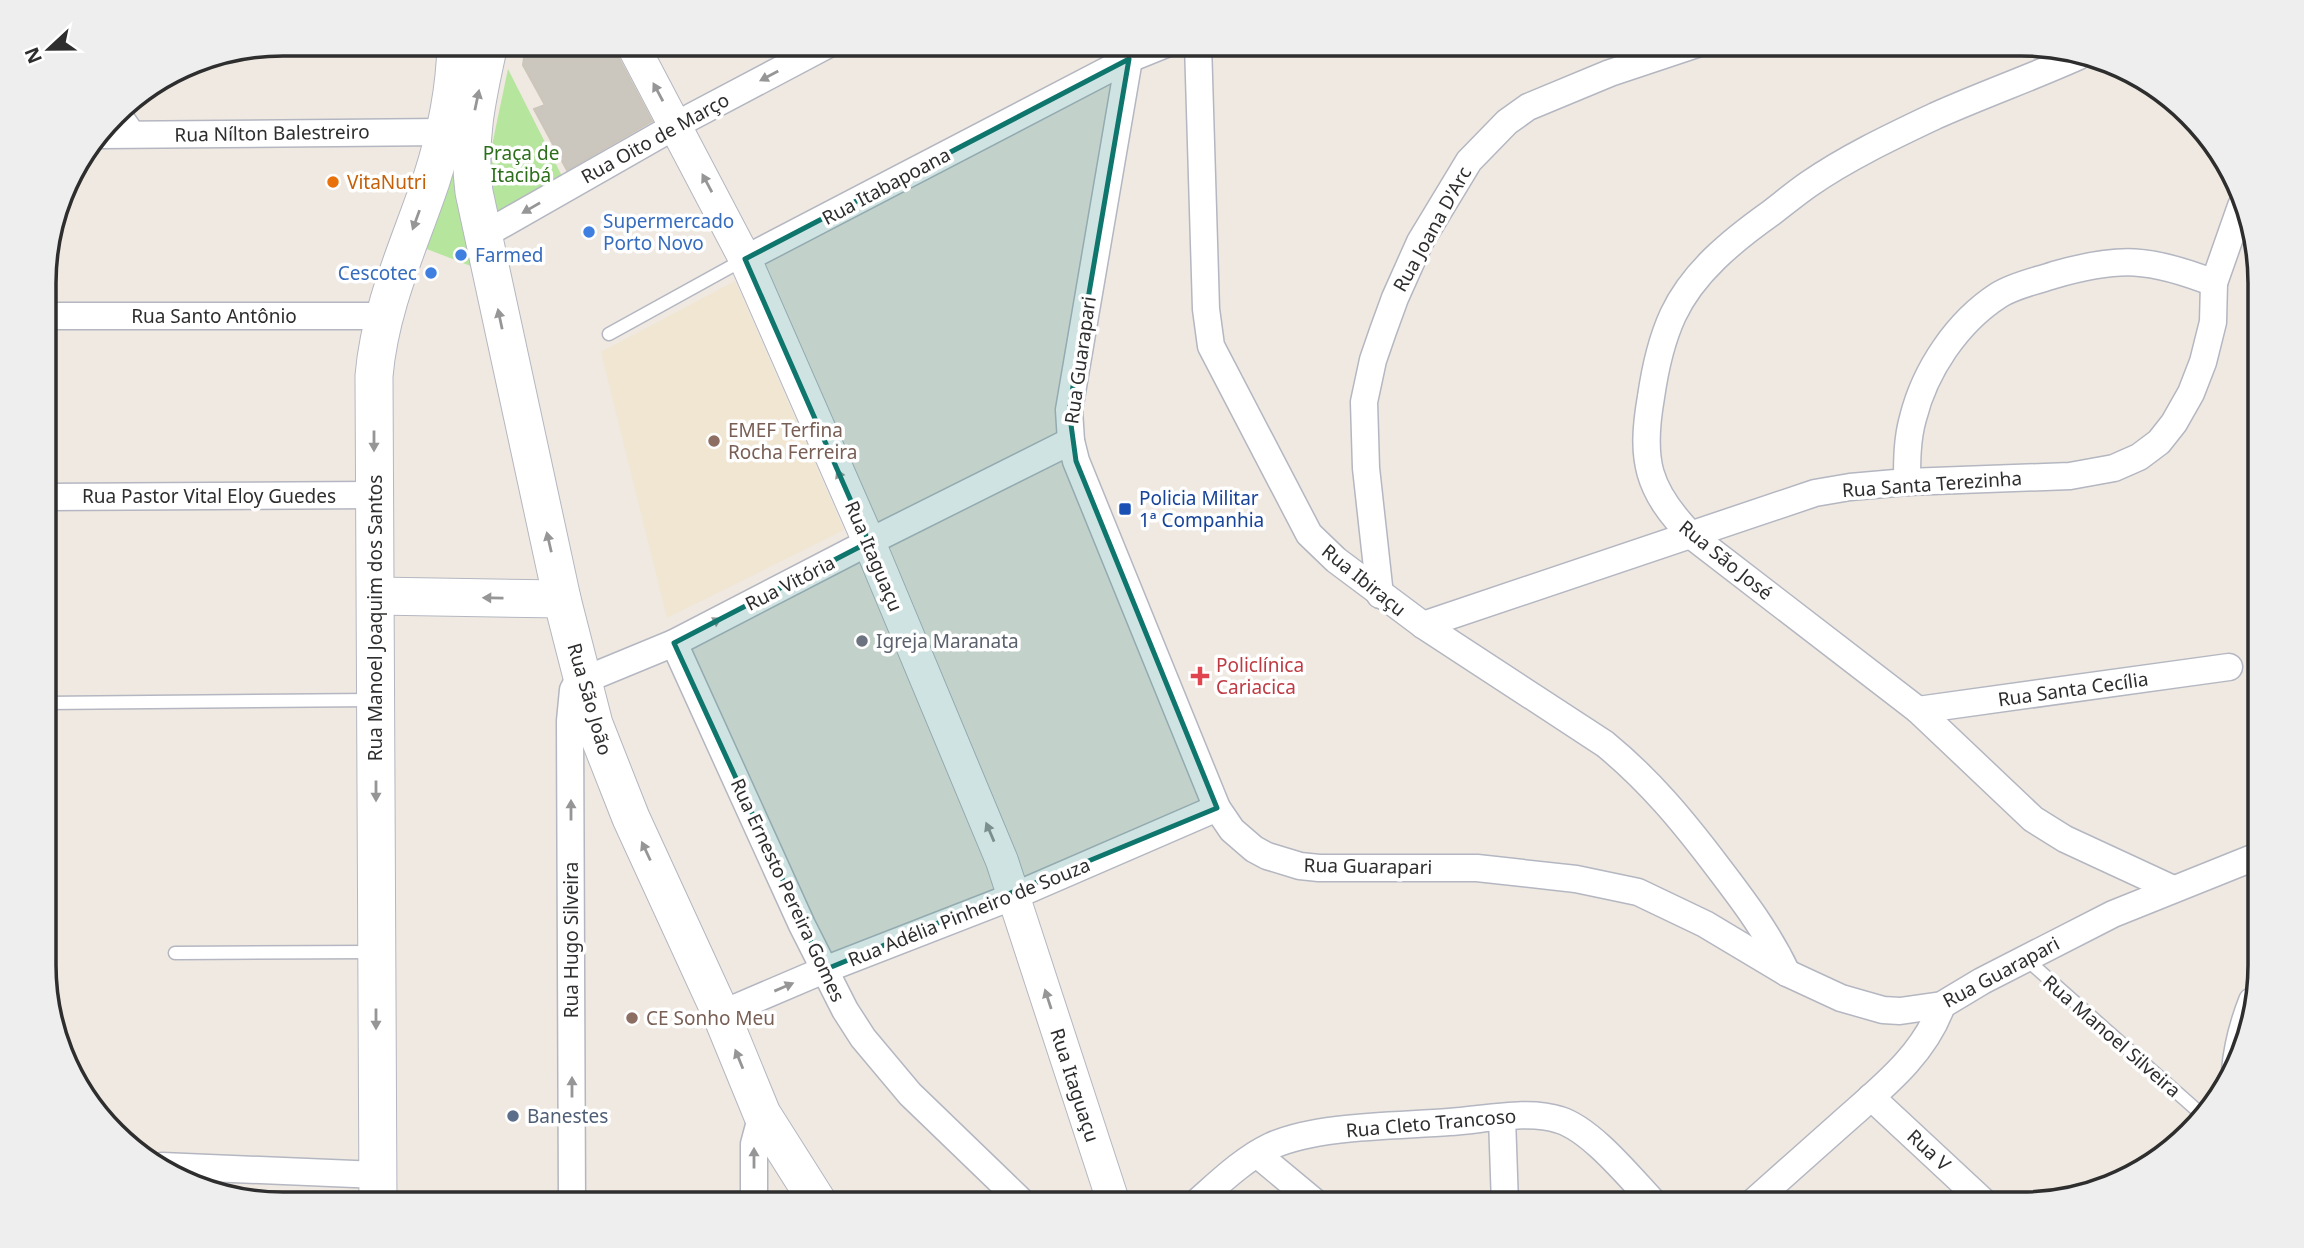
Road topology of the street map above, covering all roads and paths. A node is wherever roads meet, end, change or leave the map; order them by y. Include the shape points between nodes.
1 (456, 56) edge
2 (486, 56) edge
3 (638, 56) edge
4 (807, 56) edge
5 (1111, 56) edge
6 (1119, 56) edge
7 (1198, 56) edge
8 (1661, 56) edge
9 (2067, 61) edge
10 (128, 117) edge
11 (676, 126) junction
12 (443, 132) junction
13 (140, 134) junction
14 (111, 135) edge
15 (2237, 216) edge
16 (482, 236) junction
17 (745, 259) junction
18 (2214, 283) junction
19 (56, 316) edge
20 (383, 316) junction
21 (609, 334) dead end
22 (1071, 441) junction
23 (1907, 482) junction
24 (374, 495) junction
25 (56, 497) edge
26 (1692, 536) junction
27 (869, 542) junction
28 (1380, 595) junction
29 (376, 596) junction
30 (562, 598) junction
31 (1423, 625) junction
32 (674, 643) junction
33 (2229, 667) dead end
34 (582, 680) junction
35 (375, 700) junction
36 (56, 703) edge
37 (1918, 710) junction
38 (1217, 808) junction
39 (2248, 860) edge
40 (2173, 890) junction
41 (1014, 896) junction
42 (376, 952) junction
43 (174, 953) dead end
44 (2026, 960) junction
45 (824, 970) junction
46 (1787, 973) junction
47 (1942, 1005) junction
48 (721, 1014) junction
49 (1871, 1097) junction
50 (2196, 1109) edge
51 (762, 1114) junction
52 (1502, 1118) junction
53 (1257, 1154) junction
54 (182, 1168) edge
55 (378, 1190) edge
56 (572, 1192) edge
57 (754, 1192) edge
58 (811, 1192) edge
59 (1012, 1192) edge
60 (1110, 1192) edge
61 (1208, 1192) edge
62 (1303, 1192) edge
63 (1505, 1192) edge
64 (1643, 1192) edge
65 (1764, 1192) edge
66 (1973, 1192) edge

1 - 12 main road, Rua Manoel Joaquim dos Santos
16 -> 2 main road, Rua São João via 470,156
11 -> 3 street, Rua Itaguaçu
4 -> 11 street, Rua Oito de Março
5 - 17 street, Rua Itabapoana
6 - 22 street, Rua Guarapari via 1069,410
7 - 28 street, Rua Ibiraçu via 1211,346 1309,534
8 - 28 street, Rua Joana D'Arc via 1528,107 1469,161 1420,242 1387,320 1364,402
9 - 26 street, Rua São José via 1897,134 1811,183 1741,234 1689,289 1674,314 1654,376 1647,458 1657,494
10 - 13 lane
11 -> 16 street, Rua Oito de Março
17 -> 11 street, Rua Itaguaçu
12 - 13 street, Rua Nílton Balestreiro
12 -> 20 main road, Rua Manoel Joaquim dos Santos
13 - 14 street, Rua Nílton Balestreiro
15 - 18 street, Rua Santa Terezinha
30 -> 16 main road, Rua São João
17 - 21 lane, Rua Itabapoana
27 -> 17 street, Rua Itaguaçu
18 - 23 street, Rua Santa Terezinha via 2213,322 2190,393 2159,442 2139,457 2114,468 2070,476
18 - 23 street via 2151,263 2120,262 2091,264 2001,294 1955,335 1922,389 1912,419
19 - 20 street, Rua Santo Antônio
20 -> 24 main road, Rua Manoel Joaquim dos Santos via 374,376
22 - 27 street, Rua Vitória
22 - 38 street, Rua Guarapari
23 - 26 street, Rua Santa Terezinha via 1815,493
24 - 25 street, Rua Pastor Vital Eloy Guedes
24 - 29 main road, Rua Manoel Joaquim dos Santos
26 - 31 street, Rua Santa Terezinha
26 - 37 street, Rua São José
32 -> 27 street, Rua Vitória
41 -> 27 street, Rua Itaguaçu
28 - 31 street, Rua Ibiraçu
30 -> 29 main road
29 - 35 main road, Rua Manoel Joaquim dos Santos
30 - 34 main road, Rua São João
31 - 46 street, Rua Ibiraçu via 1625,761 1701,844 1755,915
32 - 34 street, Rua Vitória
32 - 45 street, Rua Ernesto Pereira Gomes
33 - 37 street, Rua Santa Cecília
48 -> 34 main road, Rua São João via 631,818 602,747
56 -> 34 street, Rua Hugo Silveira via 570,721 573,690
35 - 36 lane
35 -> 42 main road, Rua Manoel Joaquim dos Santos
37 - 40 street, Rua São José via 2033,819
38 - 41 street, Rua Adélia Pinheiro de Souza
38 - 46 street, Rua Guarapari via 1232,830 1254,849 1300,866 1477,868 1576,879 1638,892
39 - 40 street, Rua Guarapari
40 - 44 street, Rua Guarapari via 2113,914
41 - 45 street, Rua Adélia Pinheiro de Souza
60 -> 41 street, Rua Itaguaçu
42 - 43 lane
42 -> 55 main road, Rua Manoel Joaquim dos Santos
44 - 47 street, Rua Guarapari
44 - 50 lane, Rua Manoel Silveira
48 -> 45 street, Rua Adélia Pinheiro de Souza
45 - 59 street, Rua Ernesto Pereira Gomes via 863,1038 910,1094
46 - 47 street, Rua Guarapari via 1841,998 1883,1010
47 - 49 street via 1923,1045
51 -> 48 main road, Rua São João
49 - 65 street
49 - 66 street, Rua V
57 -> 51 street via 754,1144
51 - 58 main road, Rua São João
52 - 53 street, Rua Cleto Trancoso via 1325,1132
52 - 63 street
52 - 64 street, Rua Cleto Trancoso via 1545,1116 1578,1128
53 - 61 street, Rua Cleto Trancoso
53 - 62 street
54 - 55 street

